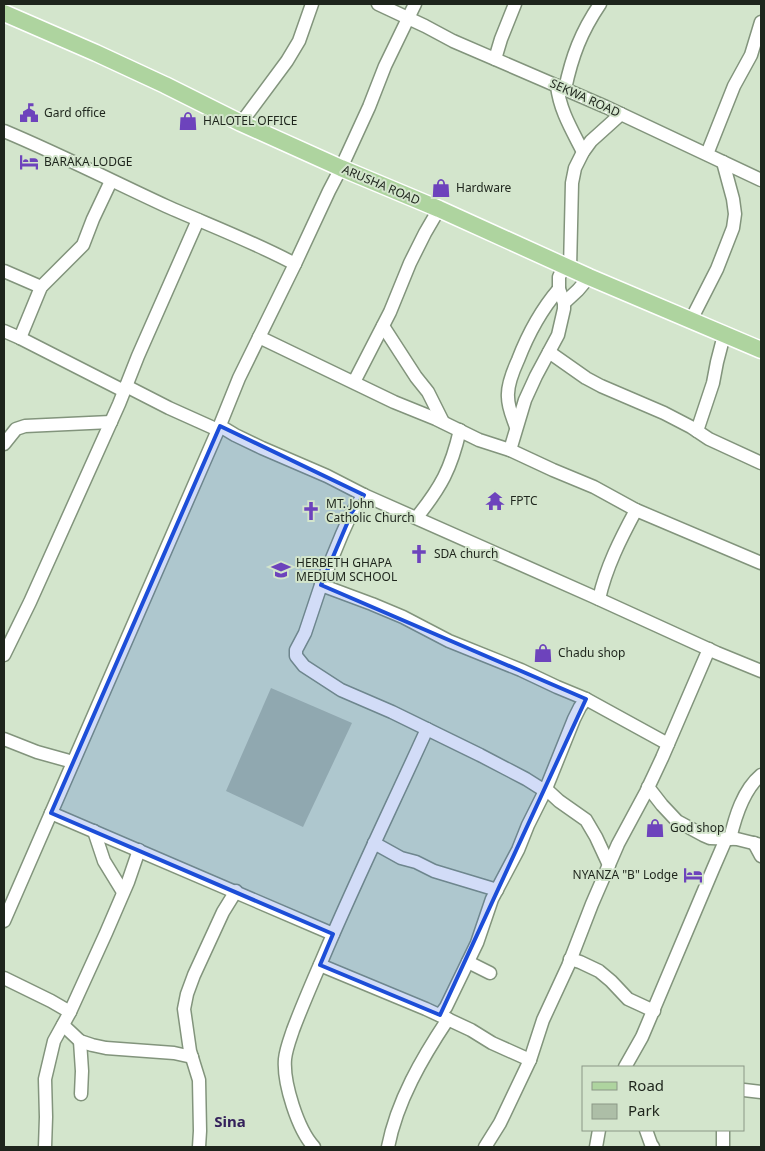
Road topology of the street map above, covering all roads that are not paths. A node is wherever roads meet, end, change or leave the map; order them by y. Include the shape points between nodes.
1 (312, 4) edge
2 (378, 4) edge
3 (415, 4) edge
4 (515, 4) edge
5 (600, 4) edge
6 (4, 13) edge
7 (409, 18) junction
8 (761, 22) edge
9 (495, 59) junction
10 (561, 88) junction
11 (621, 114) junction
12 (241, 123) junction
13 (4, 131) edge
14 (583, 152) junction
15 (707, 154) junction
16 (723, 162) junction
17 (341, 168) junction
18 (761, 180) edge
19 (112, 181) junction
20 (439, 209) junction
21 (198, 220) junction
22 (295, 264) junction
23 (567, 267) junction
24 (4, 272) edge
25 (589, 277) junction
26 (41, 287) junction
27 (559, 288) junction
28 (564, 303) junction
29 (691, 320) junction
30 (383, 326) junction
31 (4, 331) edge
32 (724, 335) junction
33 (259, 337) junction
34 (20, 338) junction
35 (761, 350) edge
36 (549, 352) junction
37 (354, 382) junction
38 (125, 389) junction
39 (112, 422) junction
40 (443, 422) junction
41 (516, 427) junction
42 (219, 428) junction
43 (460, 430) junction
44 (697, 431) junction
45 (4, 444) edge
46 (510, 450) junction
47 (761, 463) edge
48 (364, 495) junction
49 (636, 510) junction
50 (417, 518) junction
51 (761, 563) edge
52 (321, 585) junction
53 (599, 599) junction
54 (709, 650) junction
55 (4, 655) edge
56 (761, 671) edge
57 (586, 699) junction
58 (427, 729) junction
59 (4, 739) edge
60 (668, 744) junction
61 (73, 762) junction
62 (761, 775) edge
63 (648, 787) junction
64 (546, 790) junction
65 (51, 813) junction
66 (94, 831) junction
67 (728, 839) junction
68 (374, 843) junction
69 (758, 844) edge
70 (139, 850) junction
71 (761, 856) edge
72 (608, 865) junction
73 (497, 890) junction
74 (236, 891) junction
75 (123, 892) junction
76 (4, 921) edge
77 (333, 934) junction
78 (570, 959) junction
79 (468, 962) junction
80 (320, 964) junction
81 (490, 973) dead end
82 (4, 978) edge
83 (654, 1011) junction
84 (70, 1012) junction
85 (444, 1017) junction
86 (63, 1025) junction
87 (80, 1041) junction
88 (192, 1057) junction
89 (530, 1060) junction
90 (626, 1066) edge
91 (745, 1090) edge
92 (761, 1092) edge
93 (81, 1094) dead end
94 (599, 1131) edge
95 (646, 1131) edge
96 (722, 1131) edge
97 (310, 1145) edge
98 (46, 1147) edge
99 (199, 1147) edge
100 (388, 1147) edge
101 (485, 1147) edge
102 (596, 1147) edge
103 (654, 1147) edge
104 (723, 1147) edge

1 - 12 street via 288,61
2 - 7 street, SEKWA ROAD
3 - 7 street
4 - 9 street
5 - 10 street via 575,49
6 - 12 main road, ARUSHA ROAD
7 - 9 street, SEKWA ROAD
7 - 17 street via 384,66
8 - 15 street via 751,55 734,86
9 - 10 street, SEKWA ROAD
10 - 11 street, SEKWA ROAD
10 - 14 street via 558,99 561,108
11 - 14 street
11 - 15 street, SEKWA ROAD
12 - 17 main road, ARUSHA ROAD
13 - 19 street
14 - 23 street via 572,183
15 - 16 street, SEKWA ROAD
16 - 18 street, SEKWA ROAD
16 - 29 street via 733,200 733,228
17 - 20 main road, ARUSHA ROAD
17 - 22 street
19 - 21 street
19 - 26 street via 82,245
20 - 23 main road, ARUSHA ROAD
20 - 30 street via 425,232
21 - 22 street
21 - 38 street
22 - 33 street
23 - 25 main road, ARUSHA ROAD
23 - 27 street via 559,277
24 - 26 street
25 - 28 street
25 - 29 main road, ARUSHA ROAD
26 - 34 street
27 - 28 street
27 - 41 street via 526,340 509,386 510,410
28 - 36 street via 558,334
29 - 32 main road, ARUSHA ROAD
30 - 37 street
30 - 40 street via 428,392
31 - 34 street
32 - 35 main road, ARUSHA ROAD
32 - 44 street
33 - 37 street
33 - 42 street
34 - 38 street
36 - 41 street
36 - 44 street via 586,378
37 - 40 street
38 - 39 street
38 - 42 street
39 - 45 street via 25,426 16,430
39 - 55 street
40 - 43 street
41 - 46 street
42 - 48 street
42 - 61 street
43 - 46 street
43 - 50 street via 450,467
44 - 47 street
46 - 49 street via 594,487
48 - 50 street
48 - 52 street via 352,512
49 - 51 street
49 - 53 street via 615,551
50 - 53 street
52 - 57 street via 403,617 449,641
52 - 58 street via 296,650 299,661 341,690
53 - 54 street
54 - 56 street
54 - 60 street
57 - 60 street
57 - 64 street via 574,719
58 - 64 street
58 - 68 street
59 - 61 street
60 - 63 street
61 - 65 street
62 - 67 street via 746,795
63 - 67 street via 677,821 710,838
63 - 72 street
64 - 72 street via 586,820
64 - 73 street
65 - 66 street
65 - 76 street
66 - 70 street
66 - 75 street via 104,861
67 - 69 street
67 - 83 street
68 - 73 street via 428,869
68 - 77 street
69 - 71 street
70 - 74 street
70 - 75 street
72 - 78 street
73 - 79 street
74 - 77 street
74 - 88 street via 223,912 187,994 184,1010
75 - 84 street
77 - 80 street
78 - 83 street via 599,971 628,999
78 - 89 street via 543,1020
79 - 81 street
79 - 85 street
80 - 85 street
80 - 97 street via 285,1059 285,1080
82 - 84 street
83 - 90 street
84 - 86 street
85 - 89 street
85 - 100 street via 397,1112
86 - 87 street
86 - 98 street via 54,1041 45,1078
87 - 88 street via 106,1048
87 - 93 street
88 - 99 street via 199,1080
89 - 101 street
91 - 92 street
94 - 102 street
95 - 103 street
96 - 104 street

